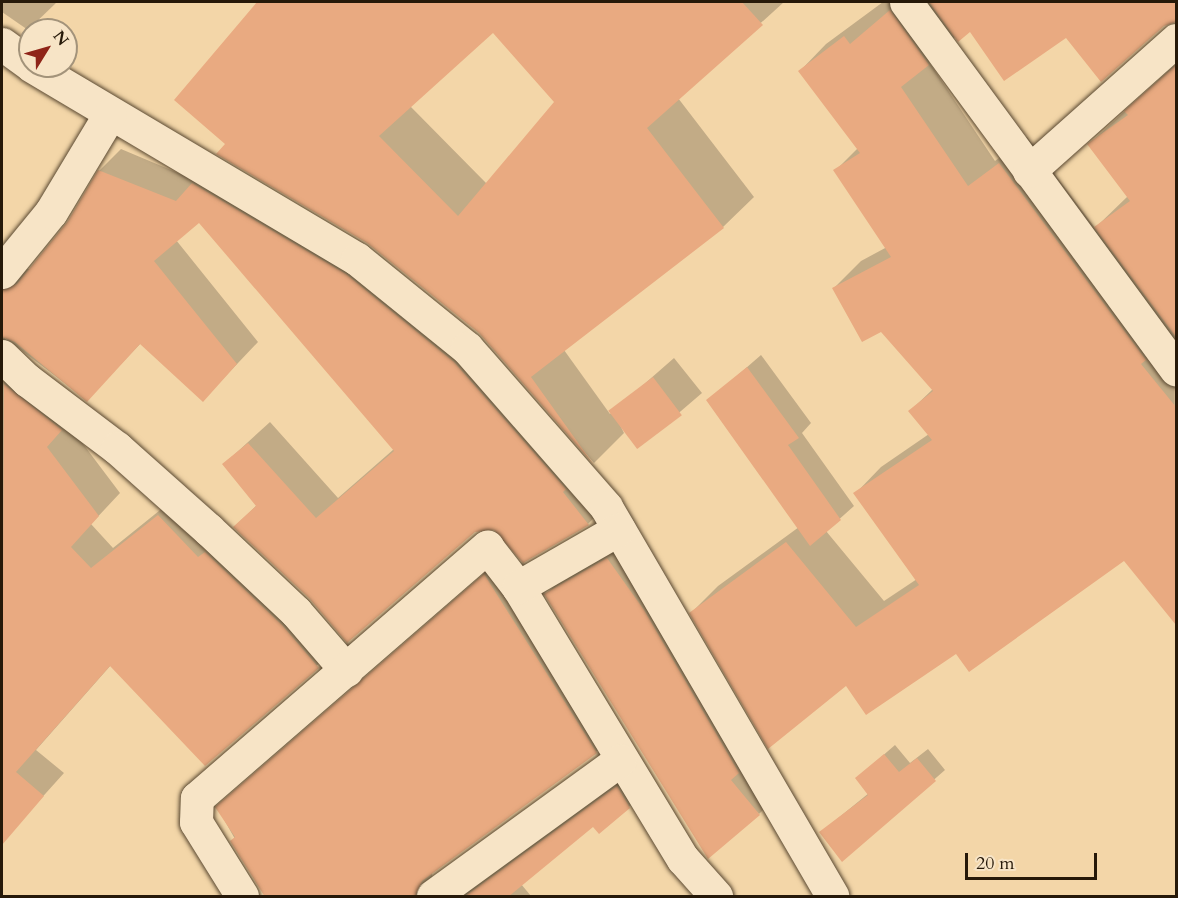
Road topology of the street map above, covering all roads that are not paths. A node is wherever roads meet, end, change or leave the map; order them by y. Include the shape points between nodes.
1 (906, 2) edge
2 (1176, 40) edge
3 (2, 44) edge
4 (18, 56) edge
5 (52, 78) edge
6 (110, 114) junction
7 (1029, 171) junction
8 (2, 272) edge
9 (2, 356) edge
10 (1176, 369) edge
11 (619, 529) junction
12 (518, 587) junction
13 (346, 670) junction
14 (620, 760) junction
15 (242, 897) edge
16 (433, 897) edge
17 (716, 897) edge
18 (832, 897) edge

1 - 7 street
2 - 7 street
3 - 4 street
5 - 6 street
6 - 8 street via 51,212
6 - 11 street via 357,259 467,348 606,507
7 - 10 street
9 - 13 street via 117,448 208,529 296,612
11 - 12 street
11 - 18 street
12 - 13 street via 487,547
12 - 14 street
13 - 15 street via 196,798 196,822
14 - 16 street
14 - 17 street via 683,859

